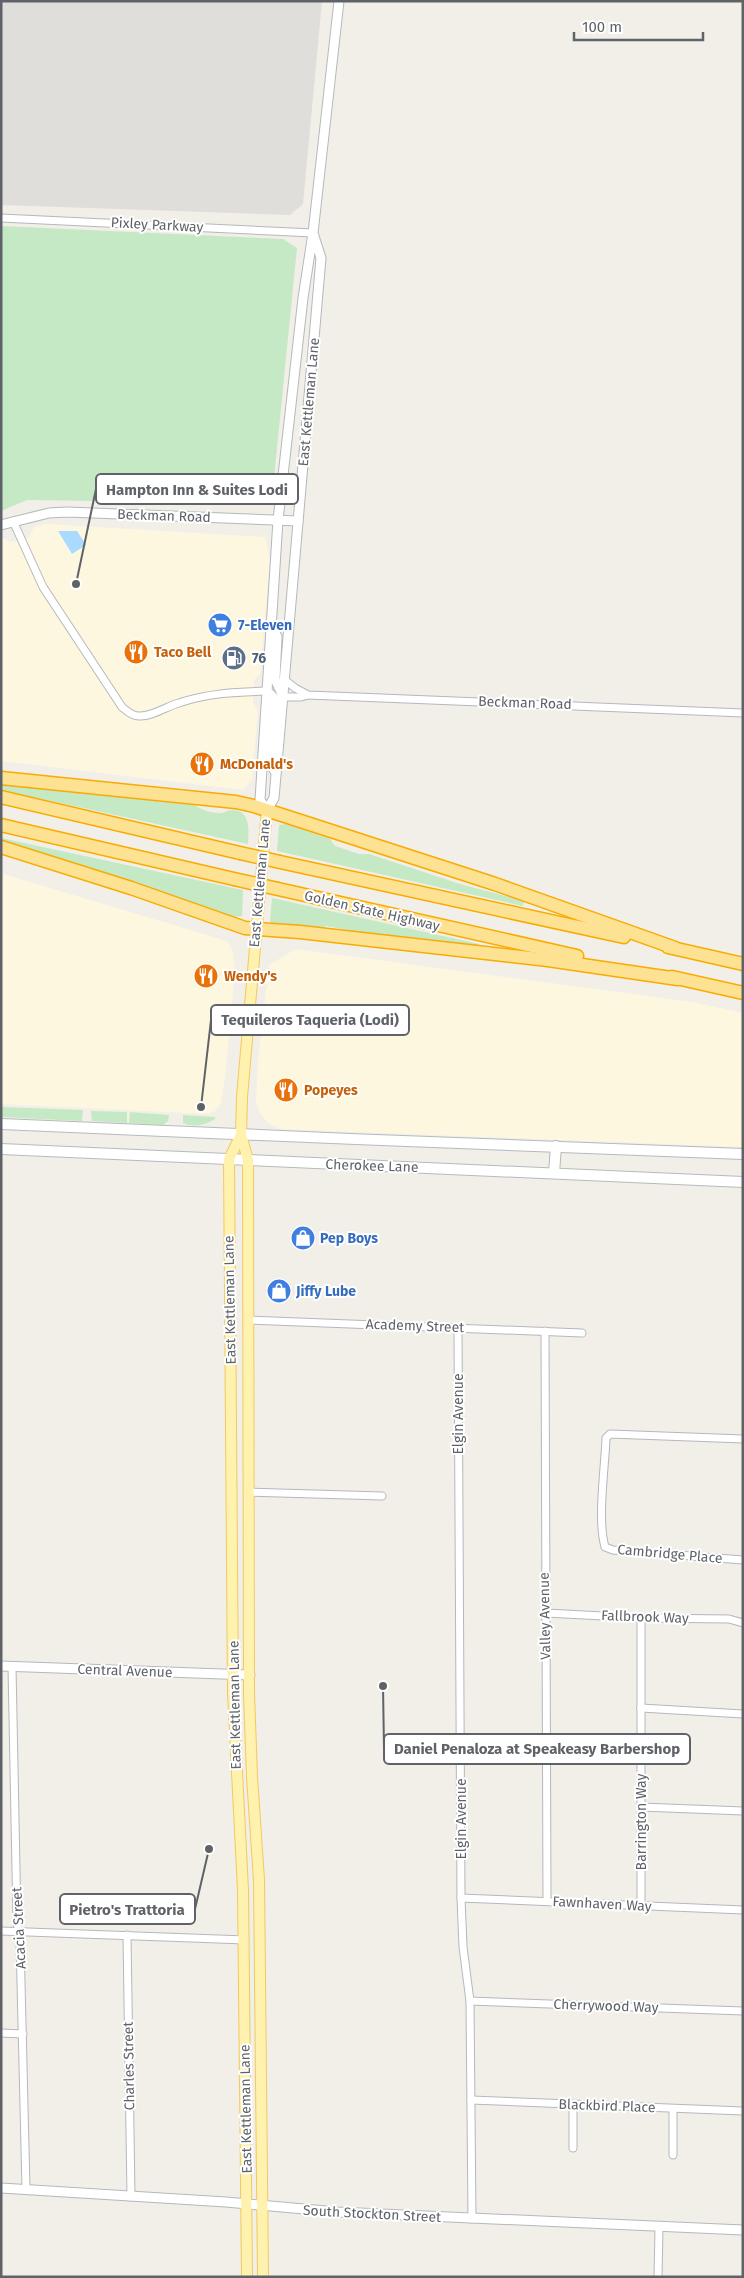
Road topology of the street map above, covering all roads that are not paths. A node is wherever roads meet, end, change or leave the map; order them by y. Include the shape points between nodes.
1 (339, 1) edge
2 (1, 218) edge
3 (313, 233) junction
4 (278, 520) junction
5 (13, 521) junction
6 (298, 521) junction
7 (1, 525) edge
8 (272, 624) junction
9 (285, 680) junction
10 (268, 690) junction
11 (308, 694) junction
12 (283, 697) junction
13 (743, 713) edge
14 (276, 773) junction
15 (1, 778) edge
16 (1, 797) edge
17 (267, 810) junction
18 (1, 826) edge
19 (1, 847) edge
20 (256, 930) junction
21 (675, 948) junction
22 (743, 964) edge
23 (678, 978) junction
24 (743, 993) edge
25 (1, 1124) edge
26 (241, 1135) junction
27 (556, 1146) junction
28 (1, 1149) edge
29 (743, 1154) edge
30 (228, 1159) junction
31 (248, 1160) junction
32 (554, 1173) junction
33 (743, 1182) edge
34 (249, 1320) junction
35 (458, 1328) junction
36 (545, 1331) junction
37 (582, 1333) dead end
38 (743, 1440) edge
39 (248, 1492) junction
40 (382, 1496) dead end
41 (743, 1560) edge
42 (546, 1613) junction
43 (641, 1618) junction
44 (743, 1624) edge
45 (1, 1666) edge
46 (12, 1666) junction
47 (250, 1675) junction
48 (234, 1676) junction
49 (641, 1708) junction
50 (743, 1714) edge
51 (460, 1746) junction
52 (546, 1749) junction
53 (641, 1806) junction
54 (743, 1811) edge
55 (461, 1898) junction
56 (547, 1901) junction
57 (641, 1905) junction
58 (743, 1910) edge
59 (1, 1931) edge
60 (19, 1931) junction
61 (127, 1935) junction
62 (245, 1940) junction
63 (470, 2001) junction
64 (743, 2011) edge
65 (1, 2033) edge
66 (23, 2034) junction
67 (471, 2100) junction
68 (572, 2105) junction
69 (673, 2109) junction
70 (743, 2111) edge
71 (573, 2148) dead end
72 (673, 2155) dead end
73 (1, 2188) edge
74 (26, 2189) junction
75 (131, 2197) junction
76 (247, 2205) junction
77 (262, 2207) junction
78 (472, 2220) junction
79 (659, 2227) junction
80 (743, 2230) edge
81 (247, 2277) edge
82 (263, 2277) edge
83 (658, 2277) edge

1 - 3 street, East Kettleman Lane
2 - 3 street, Pixley Parkway
3 - 4 street, East Kettleman Lane via 302,298
3 - 6 street, East Kettleman Lane via 321,258
4 - 5 street, Beckman Road via 67,512
4 - 6 street, Beckman Road
4 - 8 street, East Kettleman Lane
5 - 7 street, Beckman Road
5 - 10 street via 43,586 129,713 146,715 179,702 220,693
6 - 9 street, East Kettleman Lane
8 - 10 street, East Kettleman Lane
8 - 12 street via 277,637 275,679
9 - 11 street, Beckman Road
9 - 12 street, East Kettleman Lane
10 - 14 street via 275,698 270,763
10 - 17 street, East Kettleman Lane via 260,800
11 - 12 street, Beckman Road
11 - 13 street, Beckman Road
12 - 14 street, East Kettleman Lane
14 - 17 street, East Kettleman Lane via 274,798
15 - 17 highway via 236,802
16 - 21 highway, Golden State Highway, bridge
17 - 20 main road, East Kettleman Lane
17 - 21 highway via 495,884
18 - 23 highway, Golden State Highway, bridge
19 - 20 highway
20 - 23 highway via 538,958
20 - 26 main road, East Kettleman Lane
21 - 22 highway, Golden State Highway
23 - 24 highway, Golden State Highway
25 - 26 main road, Cherokee Lane
26 - 27 main road, Cherokee Lane
26 - 30 main road, East Kettleman Lane
26 - 31 main road, East Kettleman Lane
27 - 29 main road, Cherokee Lane
27 - 32 main road
28 - 30 main road, Cherokee Lane
30 - 31 main road, Cherokee Lane
30 - 48 main road, East Kettleman Lane
31 - 32 main road, Cherokee Lane
31 - 34 main road, East Kettleman Lane
32 - 33 main road, Cherokee Lane
34 - 35 street, Academy Street
34 - 39 main road, East Kettleman Lane
35 - 36 street, Academy Street
35 - 51 street, Elgin Avenue
36 - 37 street, Academy Street
36 - 42 street, Valley Avenue
38 - 41 street, Cambridge Place via 610,1434 606,1438 602,1516 603,1538 606,1547 613,1550
39 - 40 street
39 - 47 main road, East Kettleman Lane
42 - 43 street, Fallbrook Way
42 - 52 street, Valley Avenue
43 - 44 street, Fallbrook Way via 729,1619
43 - 49 street, Barrington Way
45 - 46 street, Central Avenue
46 - 48 street, Central Avenue
46 - 60 street, Acacia Street via 16,1921
47 - 48 street, Central Avenue
47 - 77 main road, East Kettleman Lane via 259,1888
48 - 62 main road, East Kettleman Lane
49 - 50 street
49 - 53 street, Barrington Way
51 - 52 street
51 - 55 street, Elgin Avenue
52 - 56 street, Valley Avenue
53 - 54 street
53 - 57 street, Barrington Way
55 - 56 street, Fawnhaven Way
55 - 63 street, Elgin Avenue via 462,1947
56 - 57 street, Fawnhaven Way
57 - 58 street, Fawnhaven Way
59 - 60 street
60 - 61 street
60 - 66 street, Acacia Street
61 - 62 street
61 - 75 street, Charles Street
62 - 76 main road, East Kettleman Lane
63 - 64 street, Cherrywood Way
63 - 67 street, Elgin Avenue
65 - 66 street
66 - 74 street, Acacia Street
67 - 68 street, Blackbird Place
67 - 78 street, Elgin Avenue
68 - 69 street, Blackbird Place
68 - 71 street
69 - 70 street, Blackbird Place
69 - 72 street
73 - 74 street, South Stockton Street
74 - 75 street, South Stockton Street
75 - 76 street, South Stockton Street
76 - 77 street, South Stockton Street
76 - 81 main road, East Kettleman Lane
77 - 78 street, South Stockton Street
77 - 82 main road, East Kettleman Lane
78 - 79 street, South Stockton Street
79 - 80 street, South Stockton Street
79 - 83 street

